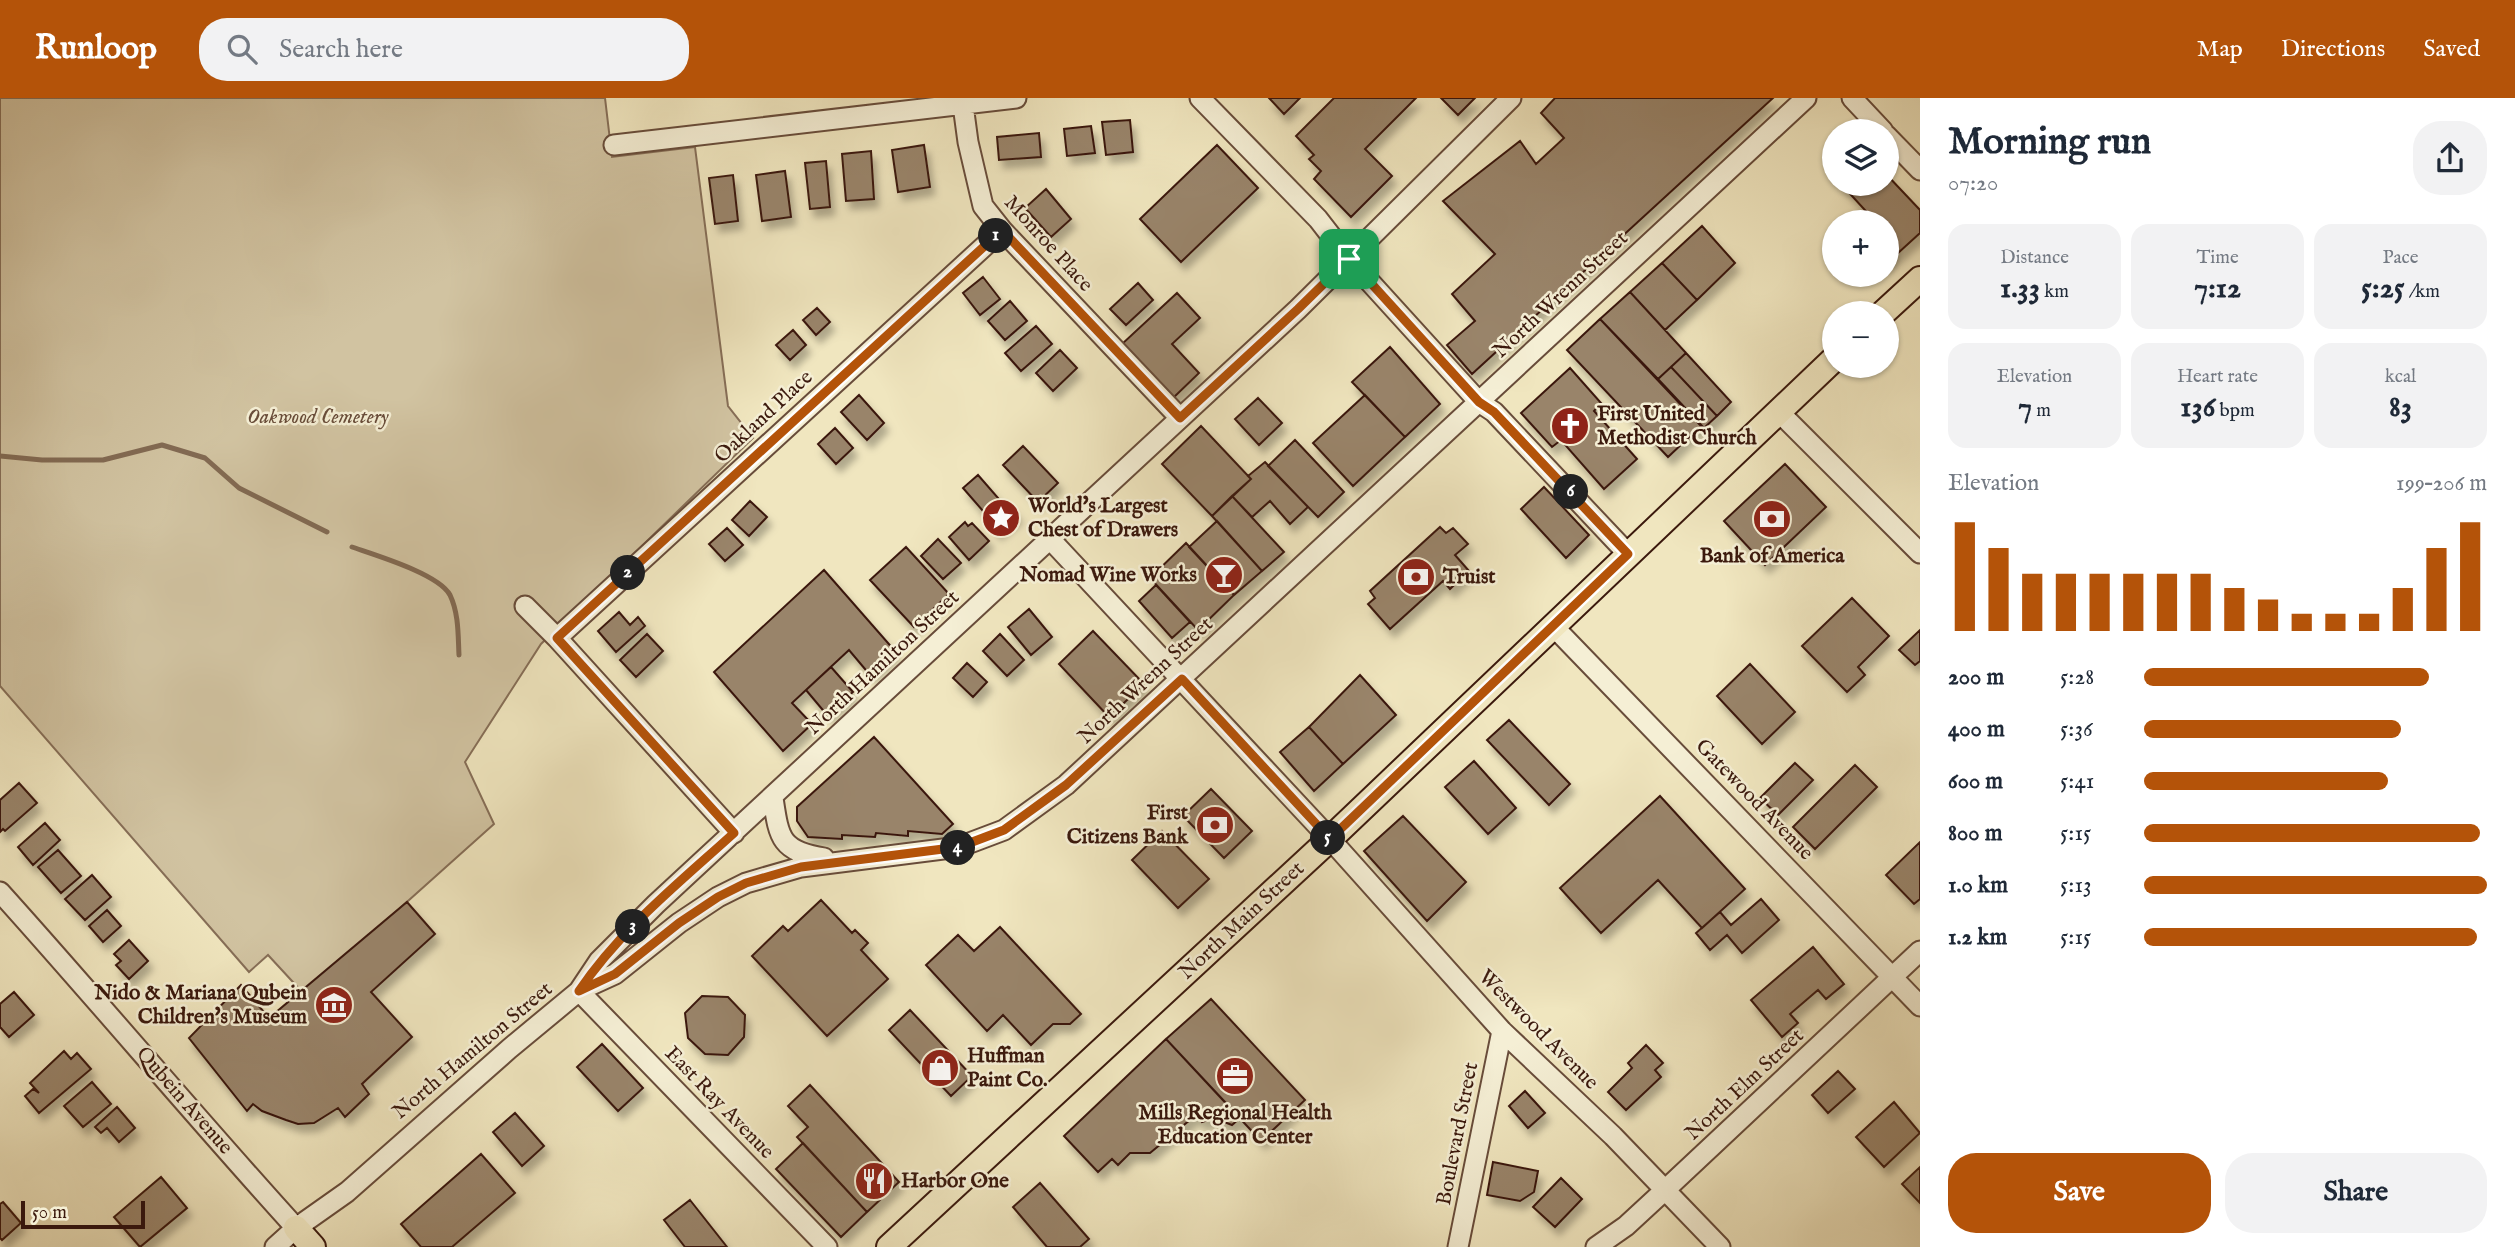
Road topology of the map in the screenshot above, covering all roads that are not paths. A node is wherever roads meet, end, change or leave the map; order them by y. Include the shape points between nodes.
1 (1016, 98) edge
2 (1200, 98) edge
3 (1511, 98) edge
4 (1806, 98) edge
5 (1852, 98) edge
6 (963, 105) junction
7 (1872, 119) edge
8 (614, 145) dead end
9 (1899, 148) edge
10 (1920, 170) edge
11 (1002, 230) junction
12 (1349, 259) junction
13 (1920, 279) edge
14 (1896, 301) edge
15 (1822, 370) edge
16 (1479, 402) junction
17 (1777, 411) junction
18 (1180, 418) junction
19 (1050, 539) junction
20 (1920, 553) edge
21 (1628, 554) junction
22 (525, 606) dead end
23 (1553, 626) junction
24 (557, 638) junction
25 (1182, 679) junction
26 (773, 797) junction
27 (734, 833) junction
28 (1330, 839) junction
29 (844, 861) junction
30 (0, 892) edge
31 (1920, 951) edge
32 (1894, 976) junction
33 (579, 991) junction
34 (1920, 1006) edge
35 (1502, 1031) junction
36 (1665, 1190) junction
37 (296, 1228) junction
38 (275, 1247) edge
39 (313, 1247) edge
40 (827, 1247) edge
41 (889, 1247) edge
42 (1458, 1247) edge
43 (1597, 1247) edge
44 (1720, 1247) edge

1 - 6 street
2 - 12 street via 1318,219
3 - 12 street, North Hamilton Street
4 - 16 street, North Wrenn Street
5 - 7 street
6 - 8 street
6 - 11 street, Monroe Place via 983,206
9 - 10 street
11 - 18 street, Monroe Place
11 - 24 street, Oakland Place
12 - 16 street
12 - 18 street, North Hamilton Street
13 - 14 main road
15 - 17 main road, North Main Street
16 - 21 street via 1494,412
16 - 25 street, North Wrenn Street
17 - 20 street
17 - 21 main road, North Main Street
18 - 19 street, North Hamilton Street
19 - 25 street, Westwood Avenue
19 - 26 street, North Hamilton Street
21 - 23 main road, North Main Street
22 - 24 street
23 - 28 main road, North Main Street
23 - 32 street, Gatewood Avenue
24 - 27 street
25 - 28 street, Westwood Avenue
25 - 29 street, North Wrenn Street via 1066,785 1004,830 959,847
26 - 27 street, North Hamilton Street
26 - 29 street via 779,831 794,851
27 - 33 street, North Hamilton Street via 599,961
28 - 35 street, Westwood Avenue
28 - 41 main road, North Main Street
29 - 33 street, North Wrenn Street via 801,867 746,883 679,923 615,974
30 - 37 street, Qubein Avenue
31 - 32 street, North Elm Street
32 - 34 street, Gatewood Avenue
32 - 36 street, North Elm Street
33 - 37 street, North Hamilton Street via 347,1192
33 - 40 street, East Ray Avenue
35 - 36 street, Westwood Avenue
35 - 42 street, Boulevard Street
36 - 43 street, North Elm Street
36 - 44 street, Westwood Avenue
37 - 38 street, North Hamilton Street
37 - 39 main road, Qubein Avenue

